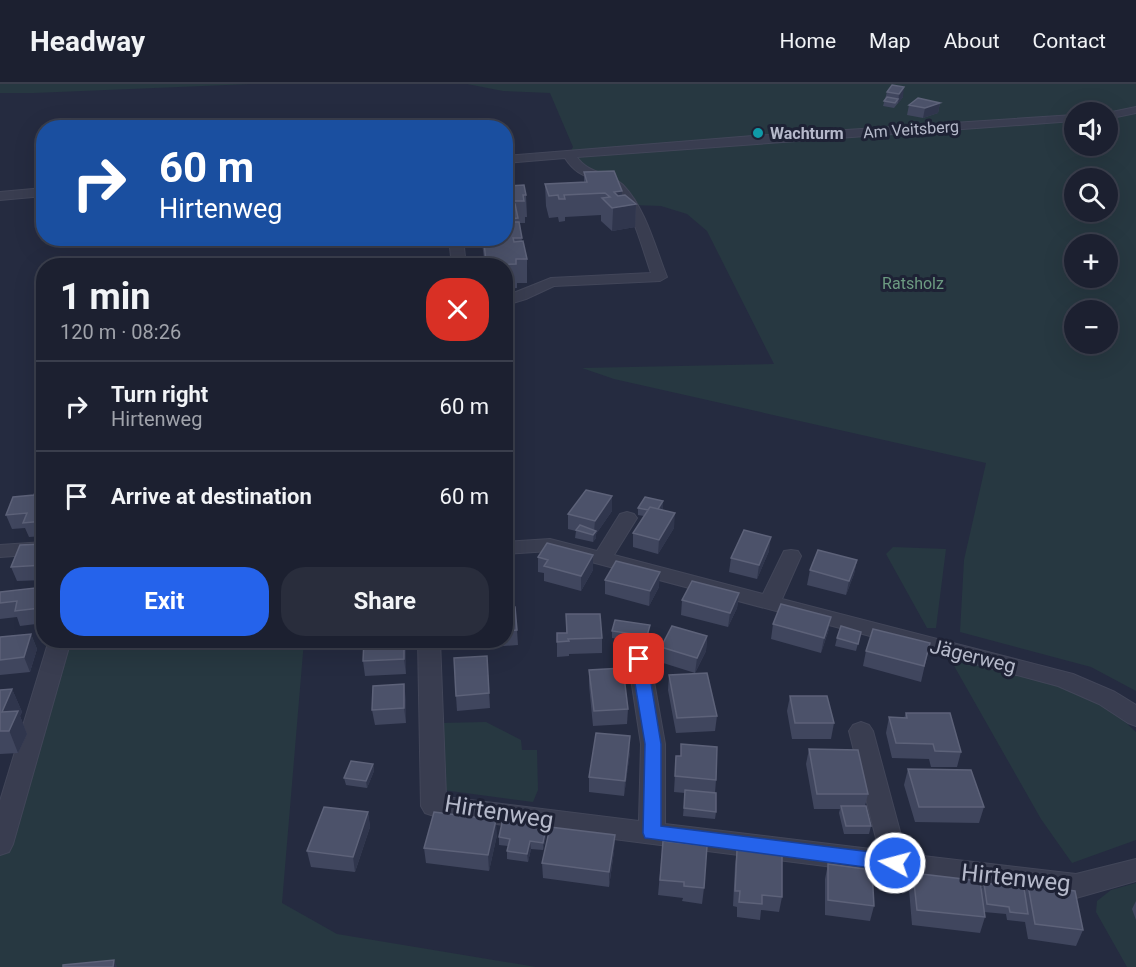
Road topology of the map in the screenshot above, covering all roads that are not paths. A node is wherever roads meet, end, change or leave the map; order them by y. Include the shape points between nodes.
1 (1136, 110) edge
2 (1118, 114) edge
3 (1064, 119) edge
4 (569, 154) junction
5 (513, 158) edge
6 (36, 193) edge
7 (0, 196) edge
8 (513, 299) edge
9 (627, 518) dead end
10 (36, 548) edge
11 (513, 548) edge
12 (0, 550) edge
13 (791, 556) dead end
14 (602, 558) junction
15 (769, 603) junction
16 (58, 648) edge
17 (429, 648) edge
18 (639, 659) dead end
19 (1136, 717) edge
20 (861, 731) dead end
21 (652, 833) junction
22 (0, 844) edge
23 (895, 863) junction
24 (1136, 870) edge

1 - 2 street
3 - 4 street, Am Veitsberg
4 - 5 street, Am Veitsberg
4 - 8 street via 578,168 617,186 632,205 660,277 551,282
6 - 7 street
9 - 14 street
10 - 12 street
11 - 14 street, Jägerweg via 550,545
13 - 15 street
14 - 15 street, Jägerweg
15 - 19 street, Jägerweg via 1065,680 1107,698
16 - 22 street
17 - 21 street, Hirtenweg via 434,806
18 - 21 street via 653,744
20 - 23 street
21 - 23 street, Hirtenweg
23 - 24 street, Hirtenweg via 1076,886

